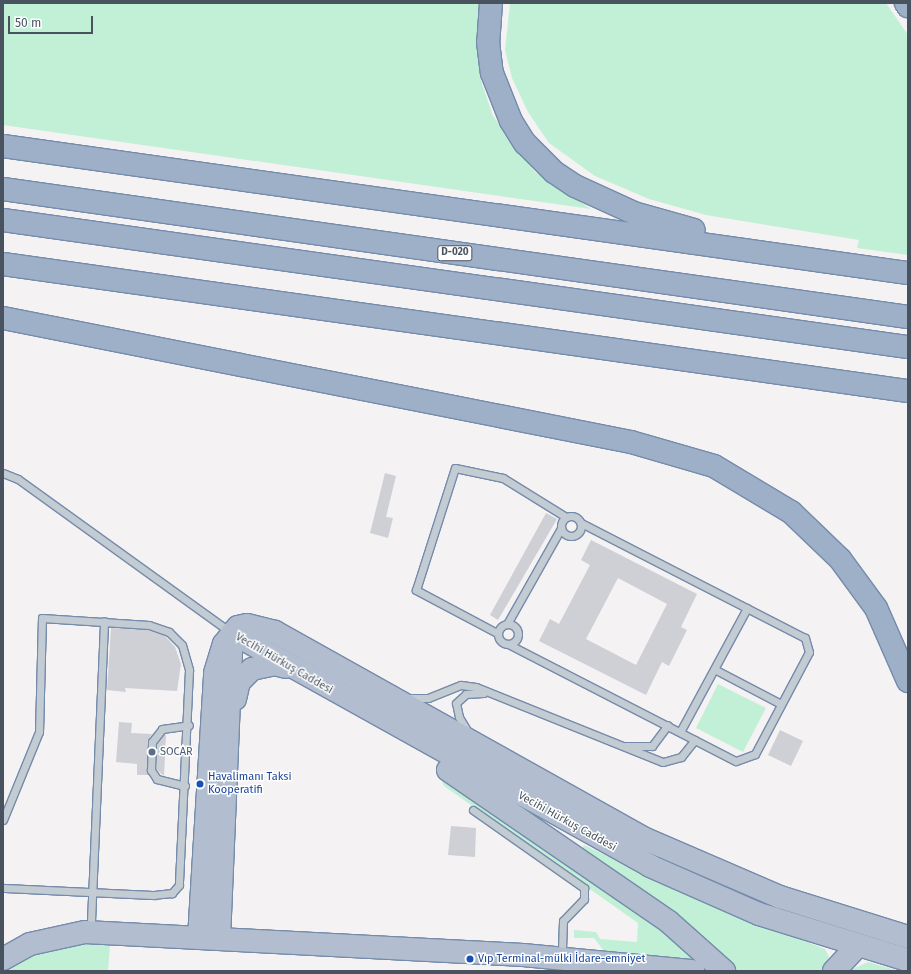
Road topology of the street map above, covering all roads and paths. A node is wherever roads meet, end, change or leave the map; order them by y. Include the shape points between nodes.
1 (491, 3) edge
2 (906, 3) edge
3 (908, 6) edge
4 (3, 146) edge
5 (3, 189) edge
6 (3, 220) edge
7 (3, 264) edge
8 (908, 264) edge
9 (908, 273) edge
10 (908, 317) edge
11 (3, 318) edge
12 (908, 347) edge
13 (908, 391) edge
14 (3, 473) edge
15 (566, 517) junction
16 (581, 523) junction
17 (562, 528) junction
18 (747, 608) junction
19 (104, 621) junction
20 (507, 624) junction
21 (232, 633) junction
22 (497, 634) junction
23 (508, 644) junction
24 (289, 668) junction
25 (716, 670) junction
26 (908, 681) edge
27 (490, 694) junction
28 (396, 697) junction
29 (781, 704) junction
30 (231, 716) junction
31 (386, 722) junction
32 (189, 725) junction
33 (668, 725) junction
34 (680, 732) junction
35 (695, 740) junction
36 (474, 743) junction
37 (625, 746) junction
38 (186, 786) junction
39 (473, 810) dead end
40 (3, 820) edge
41 (3, 888) edge
42 (92, 892) junction
43 (91, 920) junction
44 (209, 932) junction
45 (908, 937) edge
46 (3, 945) edge
47 (857, 946) junction
48 (562, 958) junction
49 (3, 959) edge
50 (908, 960) edge
51 (693, 971) edge
52 (724, 971) edge
53 (834, 971) edge

1 - 8 highway via 490,56 502,101 525,142 554,172 575,186 634,213 699,232
2 - 3 highway
4 - 9 highway
5 - 10 highway, D-020
6 - 12 highway
7 - 13 highway
11 - 26 highway via 631,442 714,466 791,512 840,558 876,608
14 - 21 lane via 18,478
15 - 16 lane via 575,516
15 - 17 lane
15 - 22 lane via 503,478 455,468 416,590
16 - 17 lane via 580,531 575,535 565,534
16 - 18 lane
17 - 20 lane
18 - 25 lane
18 - 29 lane via 800,634 809,645 809,652
19 - 32 lane via 149,624 169,632 182,645 189,670
19 - 40 lane via 42,618 39,732
19 - 42 lane
20 - 22 lane
20 - 23 lane via 518,632 516,639
21 - 24 main road, Vecihi Hürkuş Caddesi
21 - 28 main road, Vecihi Hürkuş Caddesi via 238,628 259,625
21 - 30 main road
21 - 44 main road via 224,644 214,673
22 - 23 lane via 499,640
23 - 33 lane
24 - 30 main road via 261,665 245,674 236,691
24 - 31 main road, Vecihi Hürkuş Caddesi
25 - 29 lane
25 - 34 lane
27 - 28 lane via 461,685 428,698
27 - 36 lane via 466,694 456,703 459,717
27 - 37 lane
28 - 36 main road, Vecihi Hürkuş Caddesi
29 - 35 lane via 752,758 736,761
30 - 44 main road
31 - 47 main road, Vecihi Hürkuş Caddesi via 650,866 759,914
31 - 52 main road via 420,751 669,922
32 - 38 lane
32 - 38 lane via 162,729 152,742 151,770 157,779
33 - 34 lane
33 - 37 lane via 652,746
34 - 35 lane
35 - 37 lane via 689,751 670,762 635,753
36 - 45 main road, Vecihi Hürkuş Caddesi via 595,812 713,870 780,898
38 - 42 lane via 179,884 172,893
39 - 48 lane via 584,888 584,899 563,921
41 - 42 lane
42 - 43 lane
43 - 44 main road
43 - 46 main road via 41,928
44 - 48 main road via 530,944 552,949
44 - 49 main road via 79,933 30,944
47 - 50 main road, Vecihi Hürkuş Caddesi
47 - 53 main road
48 - 51 main road

